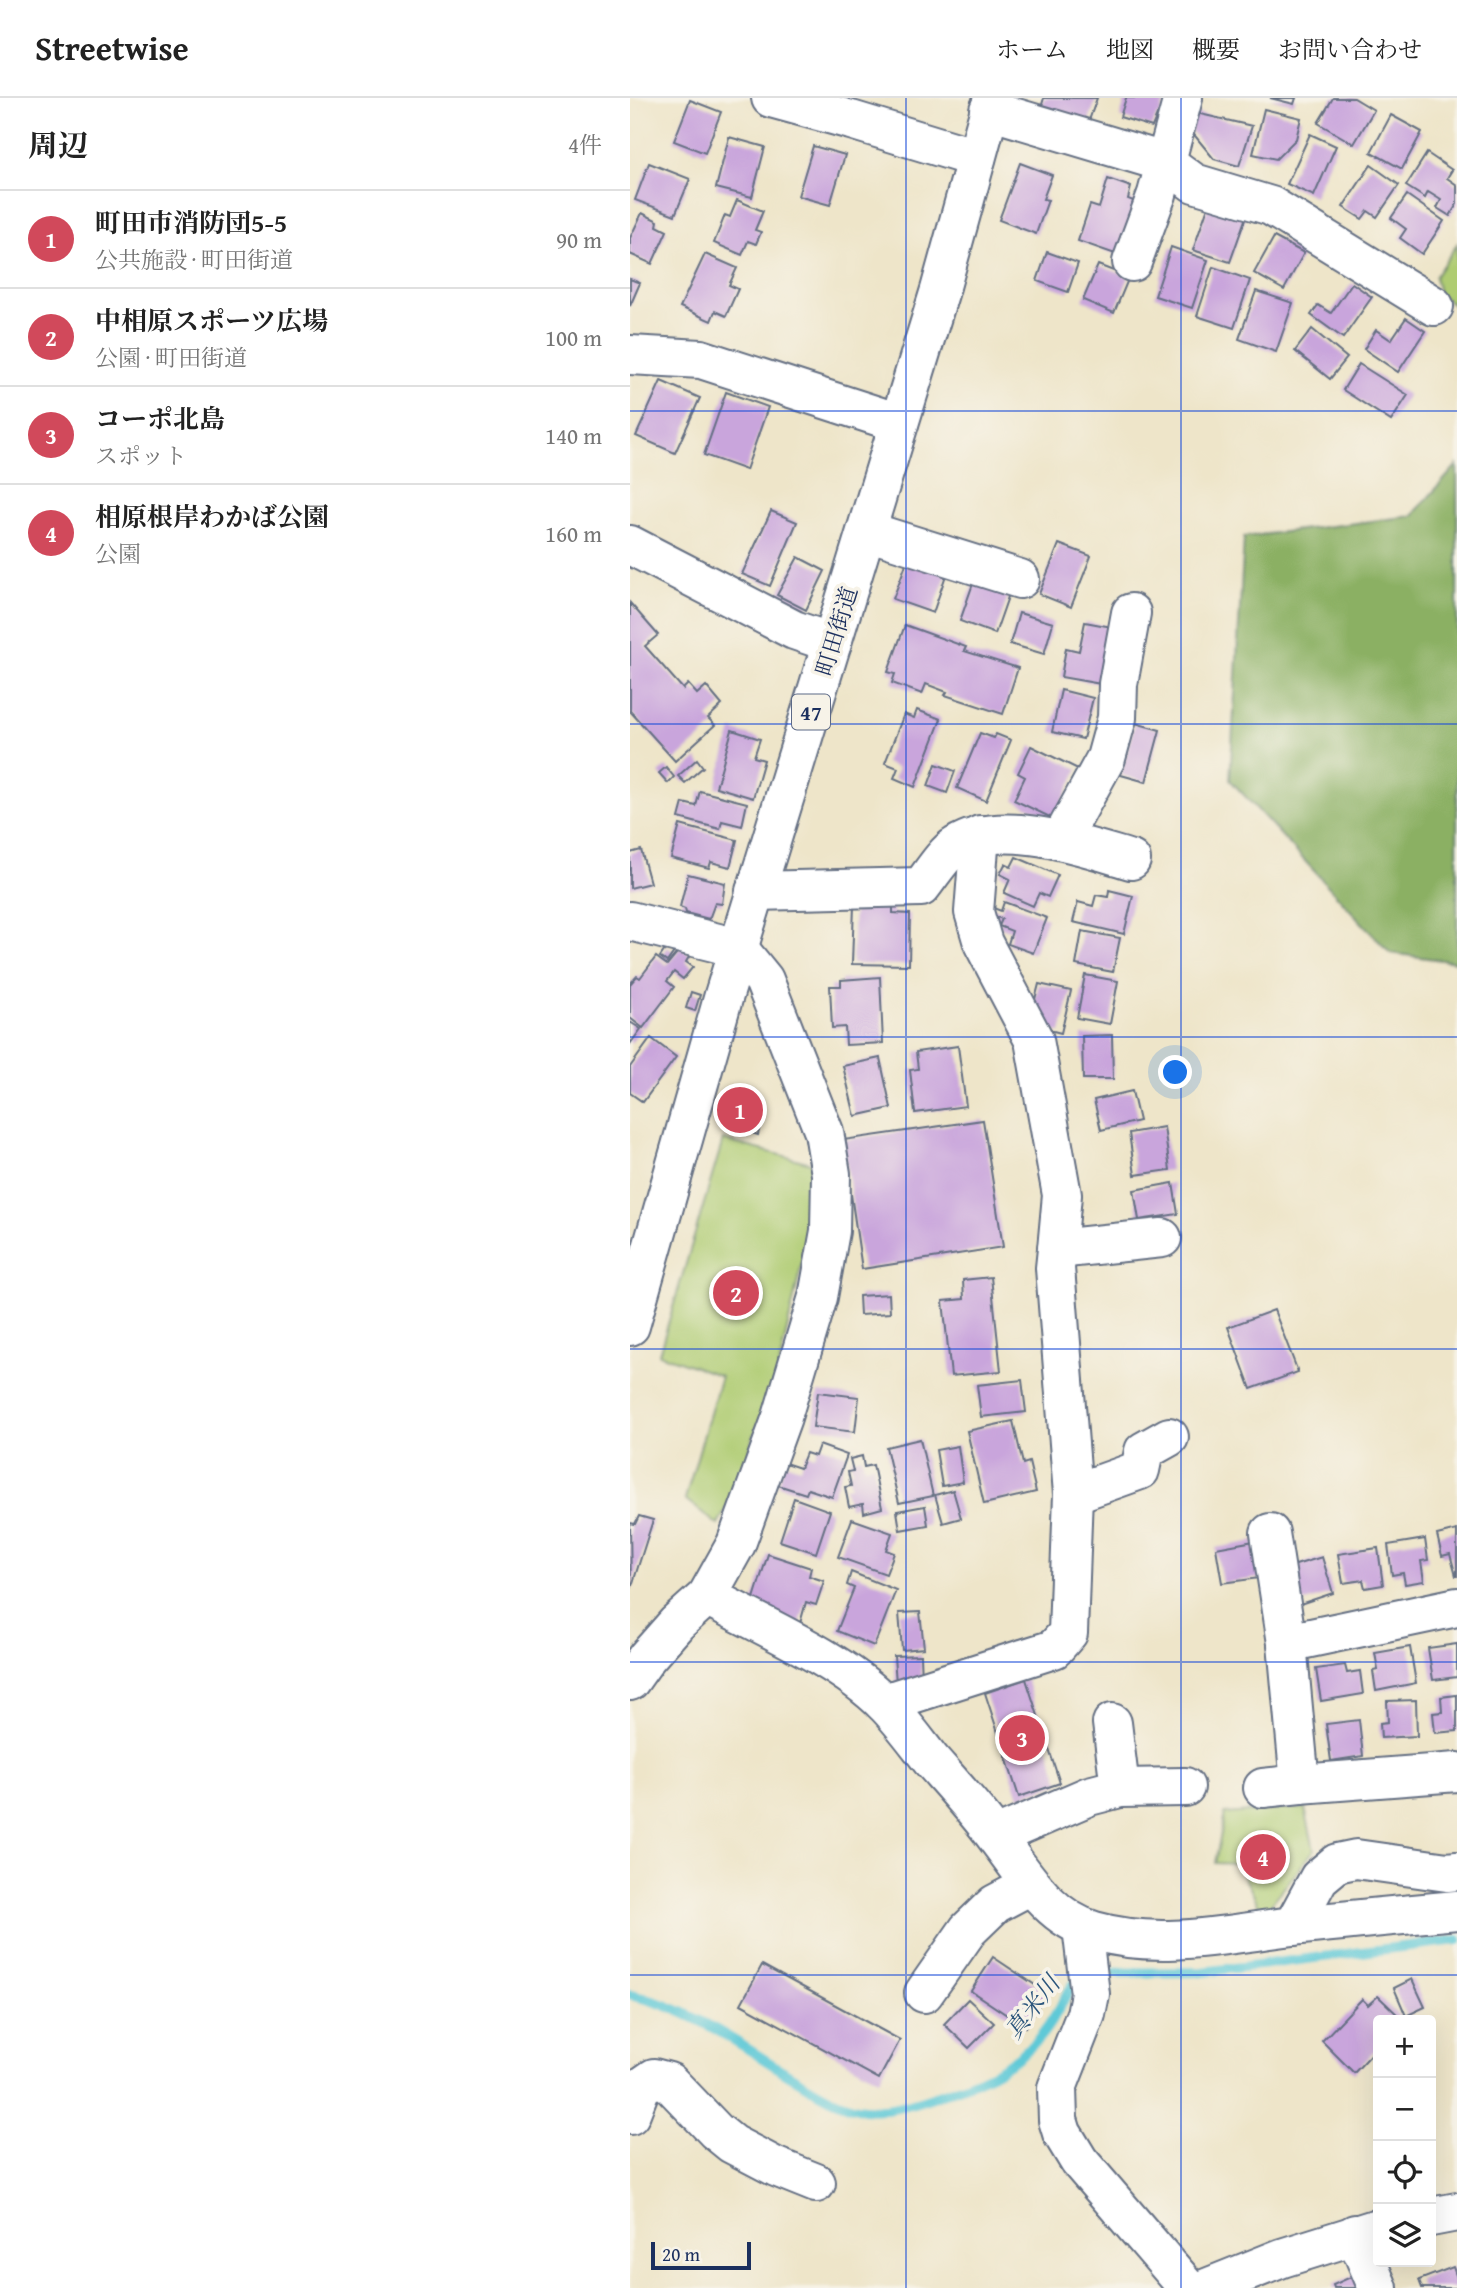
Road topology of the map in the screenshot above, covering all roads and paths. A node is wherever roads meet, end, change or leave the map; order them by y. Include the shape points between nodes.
1 (772, 98) edge
2 (1183, 98) edge
3 (991, 104) edge
4 (854, 109) edge
5 (976, 158) junction
6 (1167, 163) junction
7 (1132, 262) dead end
8 (1434, 306) dead end
9 (630, 355) edge
10 (899, 423) junction
11 (867, 531) junction
12 (630, 545) edge
13 (1020, 579) dead end
14 (1130, 613) dead end
15 (832, 643) junction
16 (980, 835) junction
17 (1061, 840) junction
18 (1130, 860) dead end
19 (755, 891) junction
20 (630, 921) edge
21 (738, 948) junction
22 (1162, 1238) dead end
23 (1057, 1249) junction
24 (630, 1326) edge
25 (1169, 1437) dead end
26 (1073, 1494) junction
27 (1270, 1533) dead end
28 (707, 1596) junction
29 (1457, 1607) edge
30 (1287, 1643) junction
31 (630, 1681) edge
32 (884, 1703) junction
33 (1112, 1723) dead end
34 (1457, 1772) edge
35 (1185, 1787) dead end
36 (1120, 1788) junction
37 (996, 1836) junction
38 (1457, 1871) edge
39 (1031, 1885) junction
40 (1457, 1910) edge
41 (1293, 1926) junction
42 (1083, 1938) junction
43 (924, 1993) dead end
44 (630, 2115) edge
45 (816, 2183) dead end
46 (1457, 2212) edge
47 (1436, 2216) edge
48 (1367, 2231) edge
49 (1188, 2288) edge
50 (1207, 2288) edge
51 (1378, 2288) edge

1 - 4 street
2 - 6 street
3 - 5 street, 町田街道 / 47
3 - 6 street
4 - 5 street
5 - 10 street, 町田街道 / 47
6 - 7 street
6 - 8 street via 1194,183 1271,205
9 - 10 street via 701,359
10 - 11 street, 町田街道 / 47
11 - 13 street
11 - 15 street, 町田街道 / 47
12 - 15 street via 794,630
14 - 17 street via 1117,718 1106,758
15 - 19 street, 町田街道 / 47
16 - 17 street
16 - 19 street via 954,847 920,887
16 - 23 street via 974,912 983,943 1034,1040 1062,1195
17 - 18 street
19 - 21 street, 町田街道 / 47
20 - 21 street
21 - 24 street, 町田街道 / 47
21 - 28 street via 764,980 824,1132 831,1174 830,1231 818,1297 782,1418 736,1544
22 - 23 street
23 - 26 street
25 - 26 street via 1144,1451 1140,1470
26 - 32 street via 1068,1633 1054,1649
27 - 30 street
28 - 31 street via 677,1623
28 - 32 street via 811,1651
29 - 30 street
30 - 34 street via 1281,1786
32 - 37 street
33 - 36 street
35 - 36 street
36 - 37 street via 1089,1796
37 - 39 street
38 - 41 street via 1356,1859 1336,1863 1319,1878
39 - 42 street
39 - 43 street via 995,1904 968,1930
40 - 41 street
41 - 42 street via 1198,1939
42 - 49 street via 1090,1994 1057,2088 1058,2120 1079,2161
44 - 45 street via 641,2087 654,2078 669,2082 732,2144
46 - 47 street
48 - 50 street
48 - 51 street

